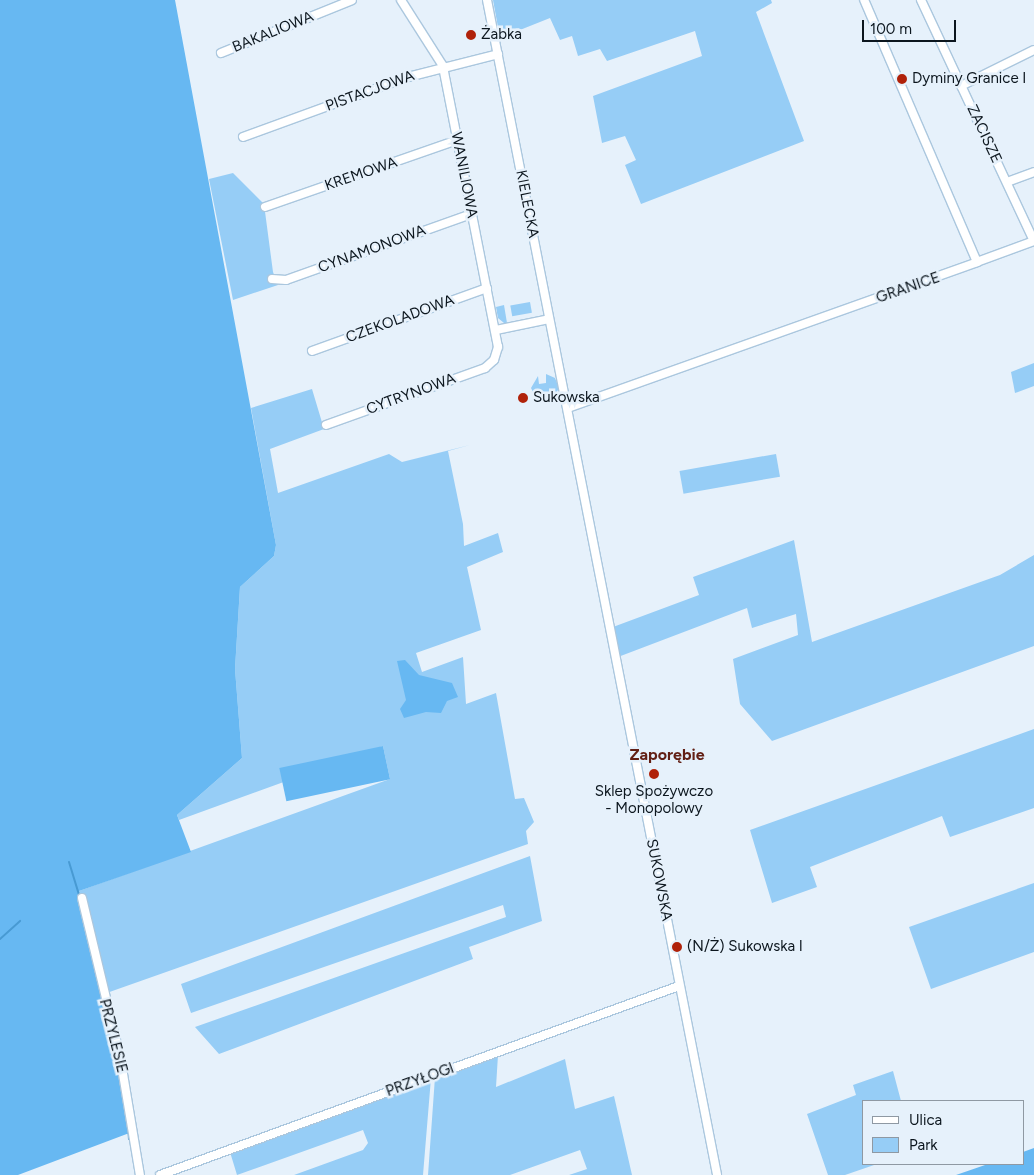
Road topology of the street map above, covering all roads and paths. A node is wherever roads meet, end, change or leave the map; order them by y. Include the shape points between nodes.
1 (352, 0) edge
2 (401, 0) edge
3 (488, 0) edge
4 (864, 0) edge
5 (920, 0) edge
6 (1034, 50) edge
7 (221, 53) dead end
8 (498, 54) junction
9 (443, 66) junction
10 (961, 86) junction
11 (243, 137) dead end
12 (457, 140) junction
13 (1034, 172) edge
14 (1007, 182) junction
15 (265, 207) dead end
16 (471, 214) junction
17 (1034, 241) edge
18 (977, 262) junction
19 (272, 279) dead end
20 (487, 288) junction
21 (549, 319) junction
22 (496, 330) junction
23 (312, 351) dead end
24 (494, 360) joint
25 (568, 408) junction
26 (326, 425) dead end
27 (82, 898) dead end
28 (679, 986) junction
29 (140, 1175) edge
30 (160, 1175) edge
31 (717, 1175) edge

1 - 7 street, BAKALIOWA
2 - 9 street, WANILIOWA
3 - 8 street, KIELECKA
4 - 18 street
5 - 10 street, ZACISZE
6 - 10 street
8 - 9 street, PISTACJOWA
8 - 21 street, KIELECKA
9 - 11 street, PISTACJOWA
9 - 12 street, WANILIOWA
10 - 14 street, ZACISZE
12 - 15 street, KREMOWA
12 - 16 street, WANILIOWA
13 - 14 street
14 - 17 street, ZACISZE
16 - 19 street, CYNAMONOWA via 286,280
16 - 20 street, WANILIOWA
17 - 18 street, ZACISZE
18 - 25 street, GRANICE
20 - 22 street, WANILIOWA
20 - 23 street, CZEKOLADOWA
21 - 22 street
21 - 25 street, KIELECKA
22 - 24 street, WANILIOWA via 498,346
24 - 26 street, CYTRYNOWA via 485,368
25 - 28 street, SUKOWSKA
27 - 29 street, PRZYLESIE via 120,1056
28 - 30 street, PRZYŁOGI
28 - 31 street, SUKOWSKA

